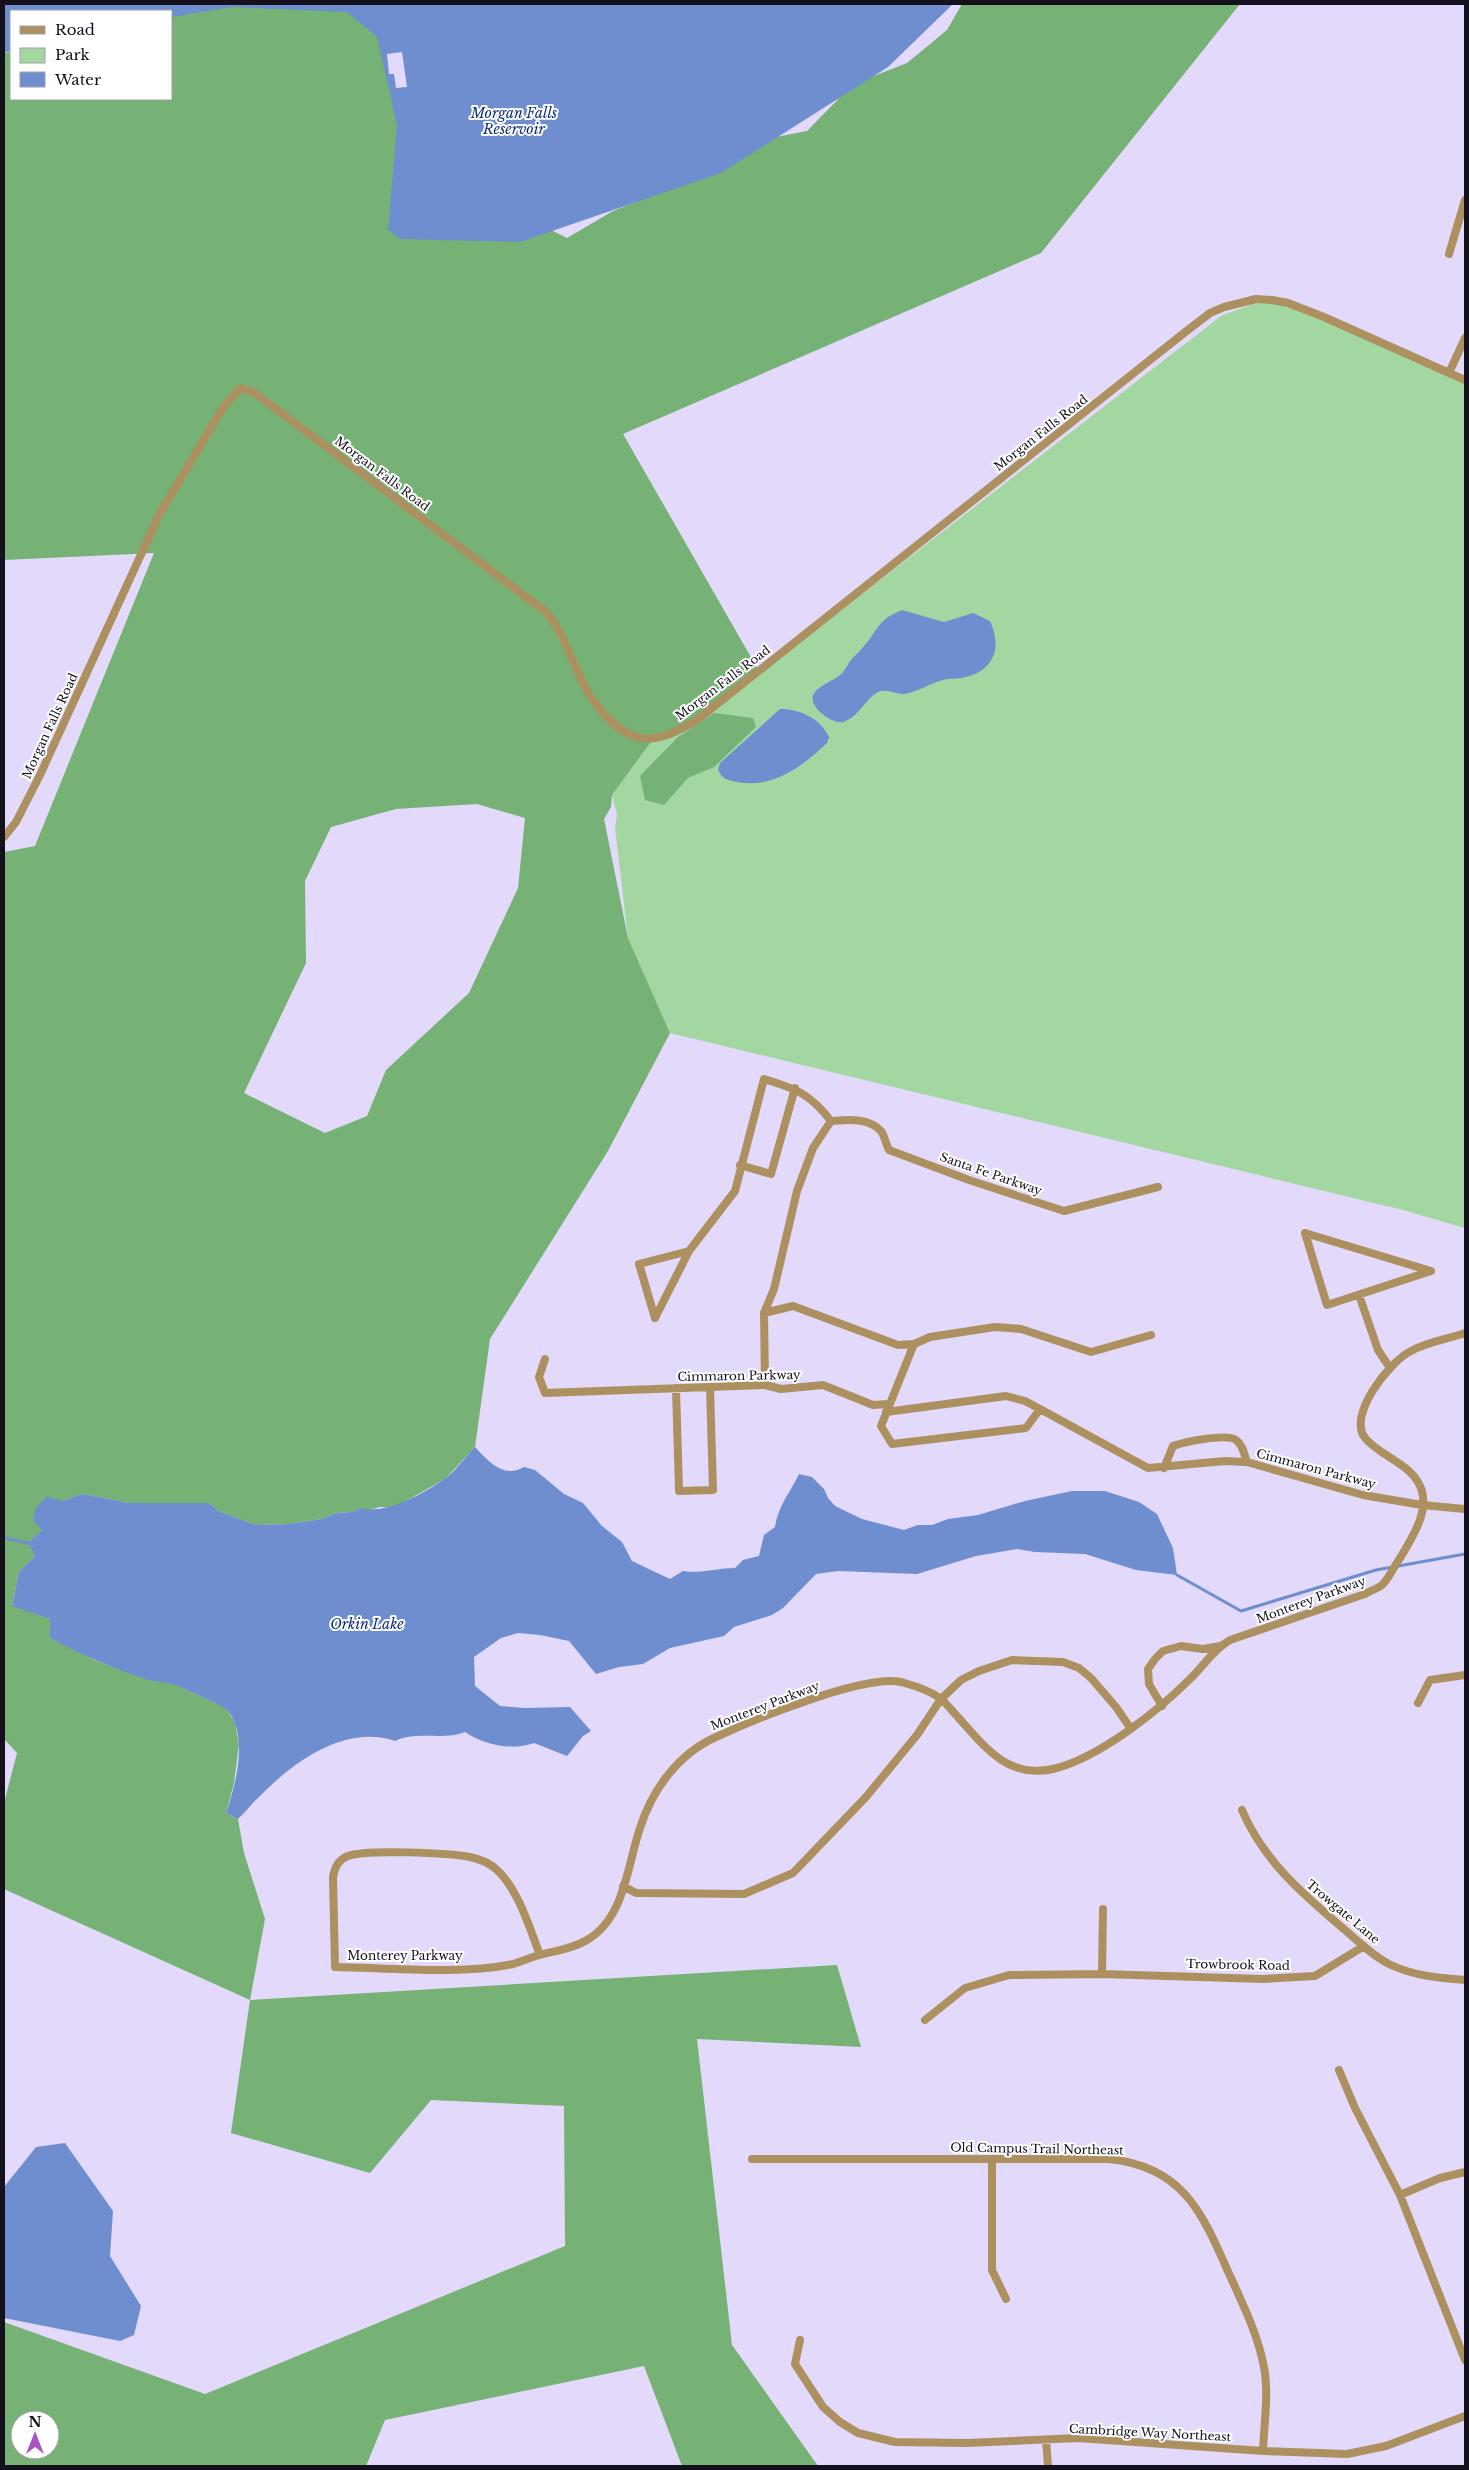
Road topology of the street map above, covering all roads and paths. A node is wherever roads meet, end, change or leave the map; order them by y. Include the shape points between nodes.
1 (1465, 200) edge
2 (1449, 254) dead end
3 (1465, 338) edge
4 (1449, 373) junction
5 (1465, 380) edge
6 (4, 837) edge
7 (795, 1088) junction
8 (831, 1121) junction
9 (740, 1165) junction
10 (1158, 1187) dead end
11 (688, 1251) junction
12 (1359, 1295) junction
13 (764, 1313) junction
14 (1465, 1333) edge
15 (1152, 1335) dead end
16 (914, 1344) junction
17 (545, 1359) dead end
18 (1390, 1368) junction
19 (765, 1385) junction
20 (710, 1387) junction
21 (676, 1388) junction
22 (887, 1408) junction
23 (1040, 1409) junction
24 (1246, 1462) junction
25 (1164, 1468) junction
26 (1422, 1505) junction
27 (1465, 1509) edge
28 (1220, 1646) junction
29 (1465, 1675) edge
30 (941, 1699) junction
31 (1418, 1703) dead end
32 (1162, 1706) junction
33 (1131, 1729) junction
34 (1242, 1810) dead end
35 (623, 1886) junction
36 (1103, 1909) dead end
37 (1364, 1946) junction
38 (540, 1955) junction
39 (1102, 1974) junction
40 (1465, 1980) edge
41 (925, 2020) dead end
42 (1339, 2070) dead end
43 (992, 2159) junction
44 (752, 2160) dead end
45 (1465, 2172) edge
46 (1400, 2195) junction
47 (1006, 2299) dead end
48 (800, 2340) dead end
49 (1465, 2360) edge
50 (1465, 2416) edge
51 (1046, 2440) junction
52 (1263, 2451) junction
53 (1048, 2466) edge

1 - 2 street
3 - 4 street
4 - 5 street, Morgan Falls Road
4 - 6 street, Morgan Falls Road via 1288,303 1256,299 1210,313 696,720 654,739 622,730 597,705 584,685 556,624 546,612 255,393 241,388 219,414 160,513 40,775 16,822
7 - 8 street via 818,1104
7 - 9 street via 764,1079
7 - 9 street via 771,1174
8 - 10 street, Santa Fe Parkway via 851,1119 866,1122 881,1131 889,1150 1064,1211
8 - 13 street via 813,1148 797,1191 774,1289
9 - 11 street via 735,1191
11 - 11 street via 639,1264 655,1318 680,1268
12 - 12 street via 1431,1271 1305,1233 1327,1305
12 - 18 street via 1378,1350
13 - 16 street via 793,1306 898,1345
13 - 19 street
14 - 18 street via 1410,1351
15 - 16 street via 1090,1352 1020,1329 995,1327 930,1337
16 - 22 street
17 - 21 street, Cimmaron Parkway via 539,1377 545,1393
18 - 26 street via 1363,1406 1360,1428 1365,1438 1418,1482
19 - 20 street, Cimmaron Parkway
19 - 22 street, Cimmaron Parkway via 781,1389 823,1385
20 - 21 street, Cimmaron Parkway
20 - 21 street via 714,1490 680,1491
22 - 23 street, Cimmaron Parkway via 1006,1396
22 - 23 street via 881,1426 892,1444 1026,1428
23 - 25 street, Cimmaron Parkway via 1148,1468
24 - 25 street, Cimmaron Parkway via 1225,1461
24 - 25 street via 1236,1440 1227,1437 1173,1446
24 - 26 street, Cimmaron Parkway via 1363,1496
26 - 27 street, Cimmaron Parkway
26 - 28 street, Monterey Parkway via 1418,1525 1382,1584 1365,1594
28 - 32 street, Monterey Parkway
28 - 32 street, Monterey Parkway via 1203,1649 1181,1646 1163,1651 1155,1659 1148,1670 1149,1684
29 - 31 street via 1430,1680
30 - 33 street, Monterey Parkway via 991,1755 1027,1770 1068,1764
30 - 33 street via 961,1680 1012,1660 1063,1662 1079,1668 1091,1678
30 - 35 street via 866,1797 793,1873 744,1894 636,1893
30 - 35 street, Monterey Parkway via 901,1682 860,1684 703,1743 663,1780 654,1796 640,1826
32 - 33 street, Monterey Parkway
34 - 37 street, Trowgate Lane via 1269,1858 1296,1887
35 - 38 street, Monterey Parkway via 614,1911 594,1935 570,1948
36 - 39 street
37 - 39 street, Trowbrook Road via 1315,1976 1263,1979
37 - 40 street, Trowgate Lane via 1390,1964 1424,1976
38 - 38 street, Monterey Parkway via 512,1964 485,1967 335,1967 335,1868 346,1856 365,1853 443,1854 485,1862 507,1880
39 - 41 street, Trowbrook Road via 1009,1975 965,1988
42 - 46 street via 1354,2108
43 - 44 street, Old Campus Trail Northeast
43 - 47 street via 992,2270
43 - 52 street, Old Campus Trail Northeast via 1127,2161 1159,2173 1186,2194 1204,2217 1259,2344 1266,2388
45 - 46 street via 1440,2178
46 - 49 street
48 - 51 street, Cambridge Way Northeast via 795,2364 823,2407 858,2433 895,2442
50 - 52 street, Cambridge Way Northeast via 1364,2452
51 - 52 street, Cambridge Way Northeast via 1122,2440
51 - 53 street

